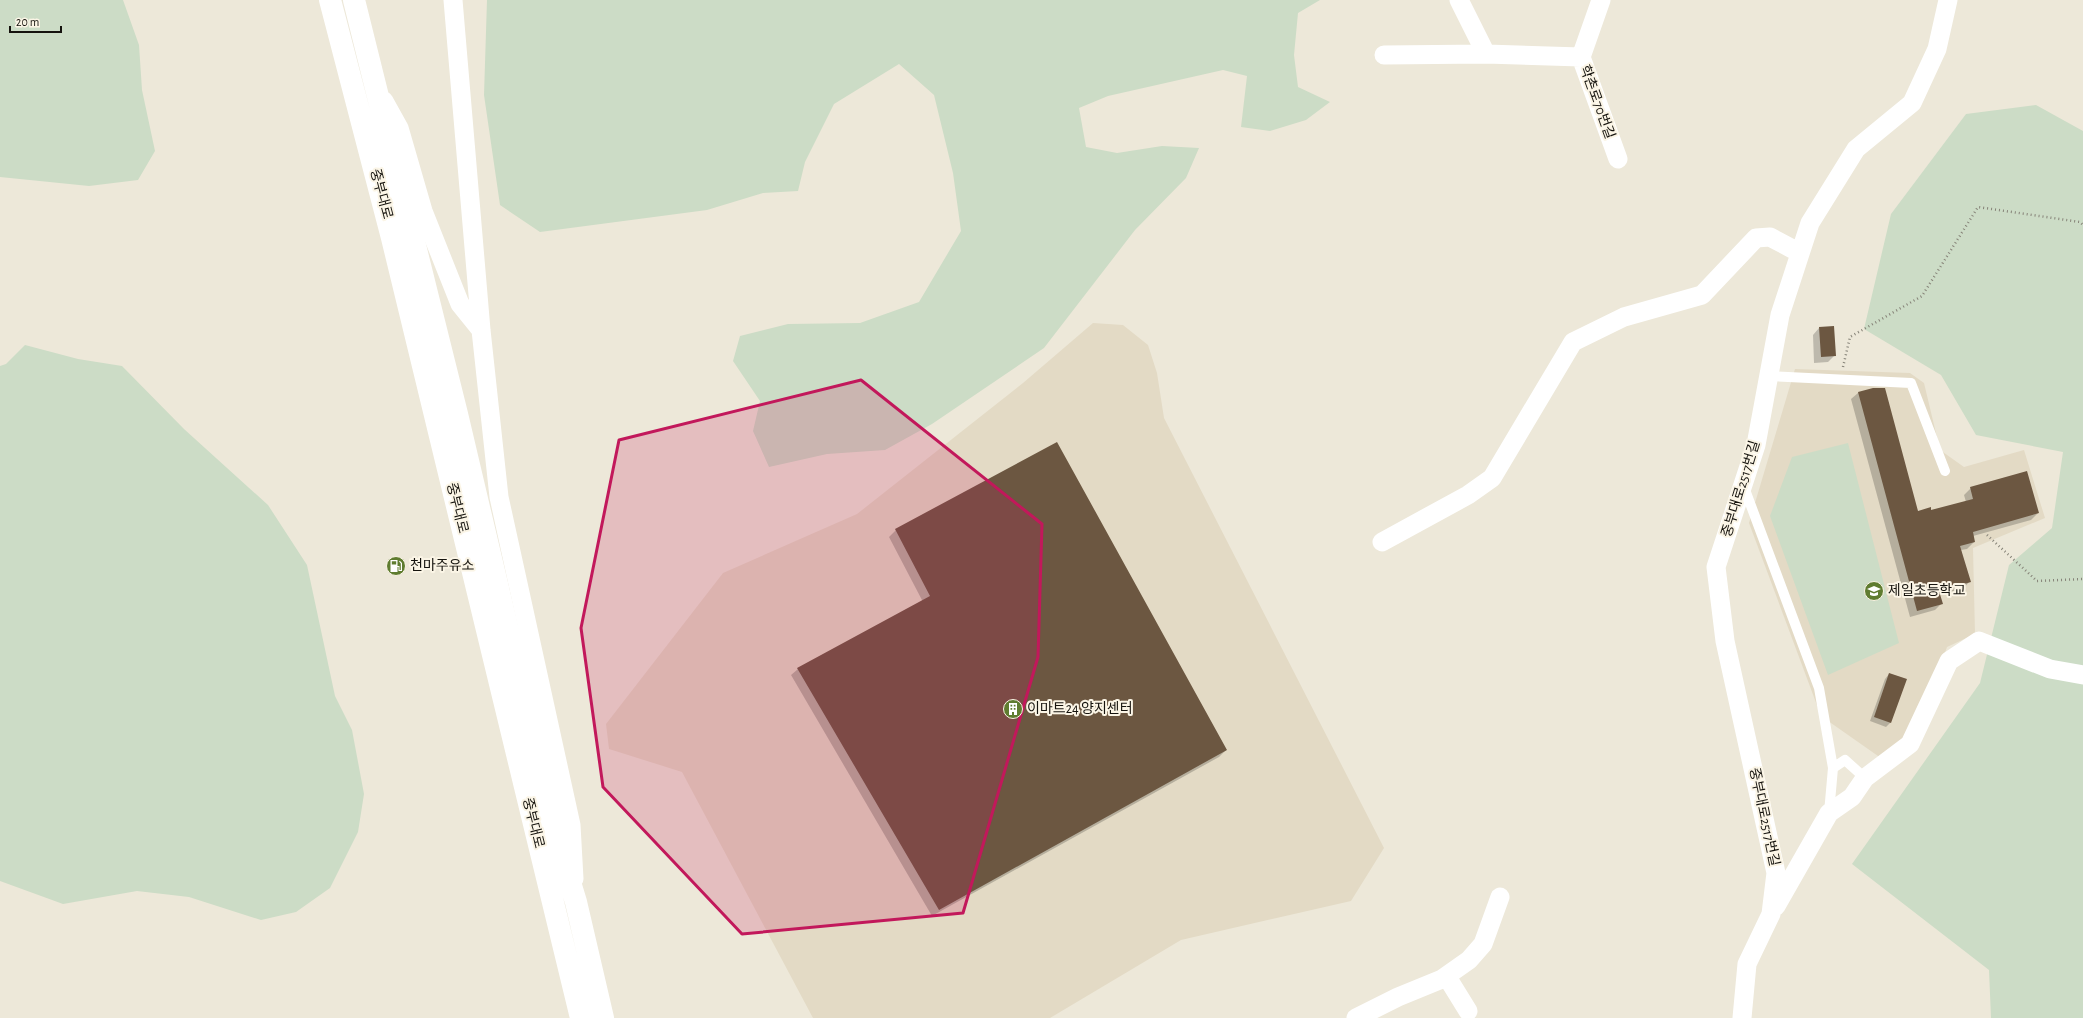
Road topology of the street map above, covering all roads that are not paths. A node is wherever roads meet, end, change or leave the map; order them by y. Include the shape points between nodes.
1 (330, 0) edge
2 (354, 0) edge
3 (453, 0) edge
4 (1459, 0) edge
5 (1601, 0) edge
6 (1948, 0) edge
7 (1486, 54) junction
8 (1384, 55) dead end
9 (1581, 57) junction
10 (376, 87) junction
11 (1618, 159) dead end
12 (1800, 253) junction
13 (481, 330) junction
14 (1768, 376) junction
15 (1945, 472) dead end
16 (1743, 485) junction
17 (1382, 542) dead end
18 (2083, 675) edge
19 (1833, 768) junction
20 (1864, 778) junction
21 (1829, 813) junction
22 (1500, 897) dead end
23 (576, 902) junction
24 (1771, 914) junction
25 (1447, 976) junction
26 (1468, 1011) dead end
27 (580, 1018) edge
28 (604, 1018) edge
29 (1356, 1018) edge
30 (1742, 1018) edge

1 - 27 main road, 중부대로 via 394,246
2 - 10 main road, 중부대로
3 - 13 street
4 - 7 street
5 - 9 street, 학촌로70번길
6 - 12 street, 중부대로2517번길 via 1937,49 1912,103 1856,149 1810,223
7 - 8 street
7 - 9 street
9 - 11 street, 학촌로70번길
10 - 13 street via 399,128 423,211 460,304
10 - 23 main road, 중부대로 via 461,430 558,843
12 - 14 street, 중부대로2517번길 via 1780,315
12 - 17 street via 1770,238 1756,238 1702,295 1624,317 1573,342 1492,478 1468,495
13 - 23 street via 499,497 571,825
14 - 15 lane via 1911,384
14 - 16 street, 중부대로2517번길 via 1756,445
16 - 19 lane via 1819,688
16 - 24 street, 중부대로2517번길 via 1716,567 1725,641 1776,873
18 - 20 street via 2050,669 1979,641 1949,661 1910,744
19 - 20 lane via 1845,760
19 - 21 lane
20 - 21 street via 1852,797
21 - 24 street
22 - 25 street via 1483,944 1469,960
23 - 28 main road, 중부대로
24 - 30 street, 중부대로2517번길 via 1747,964
25 - 26 street
25 - 29 street

